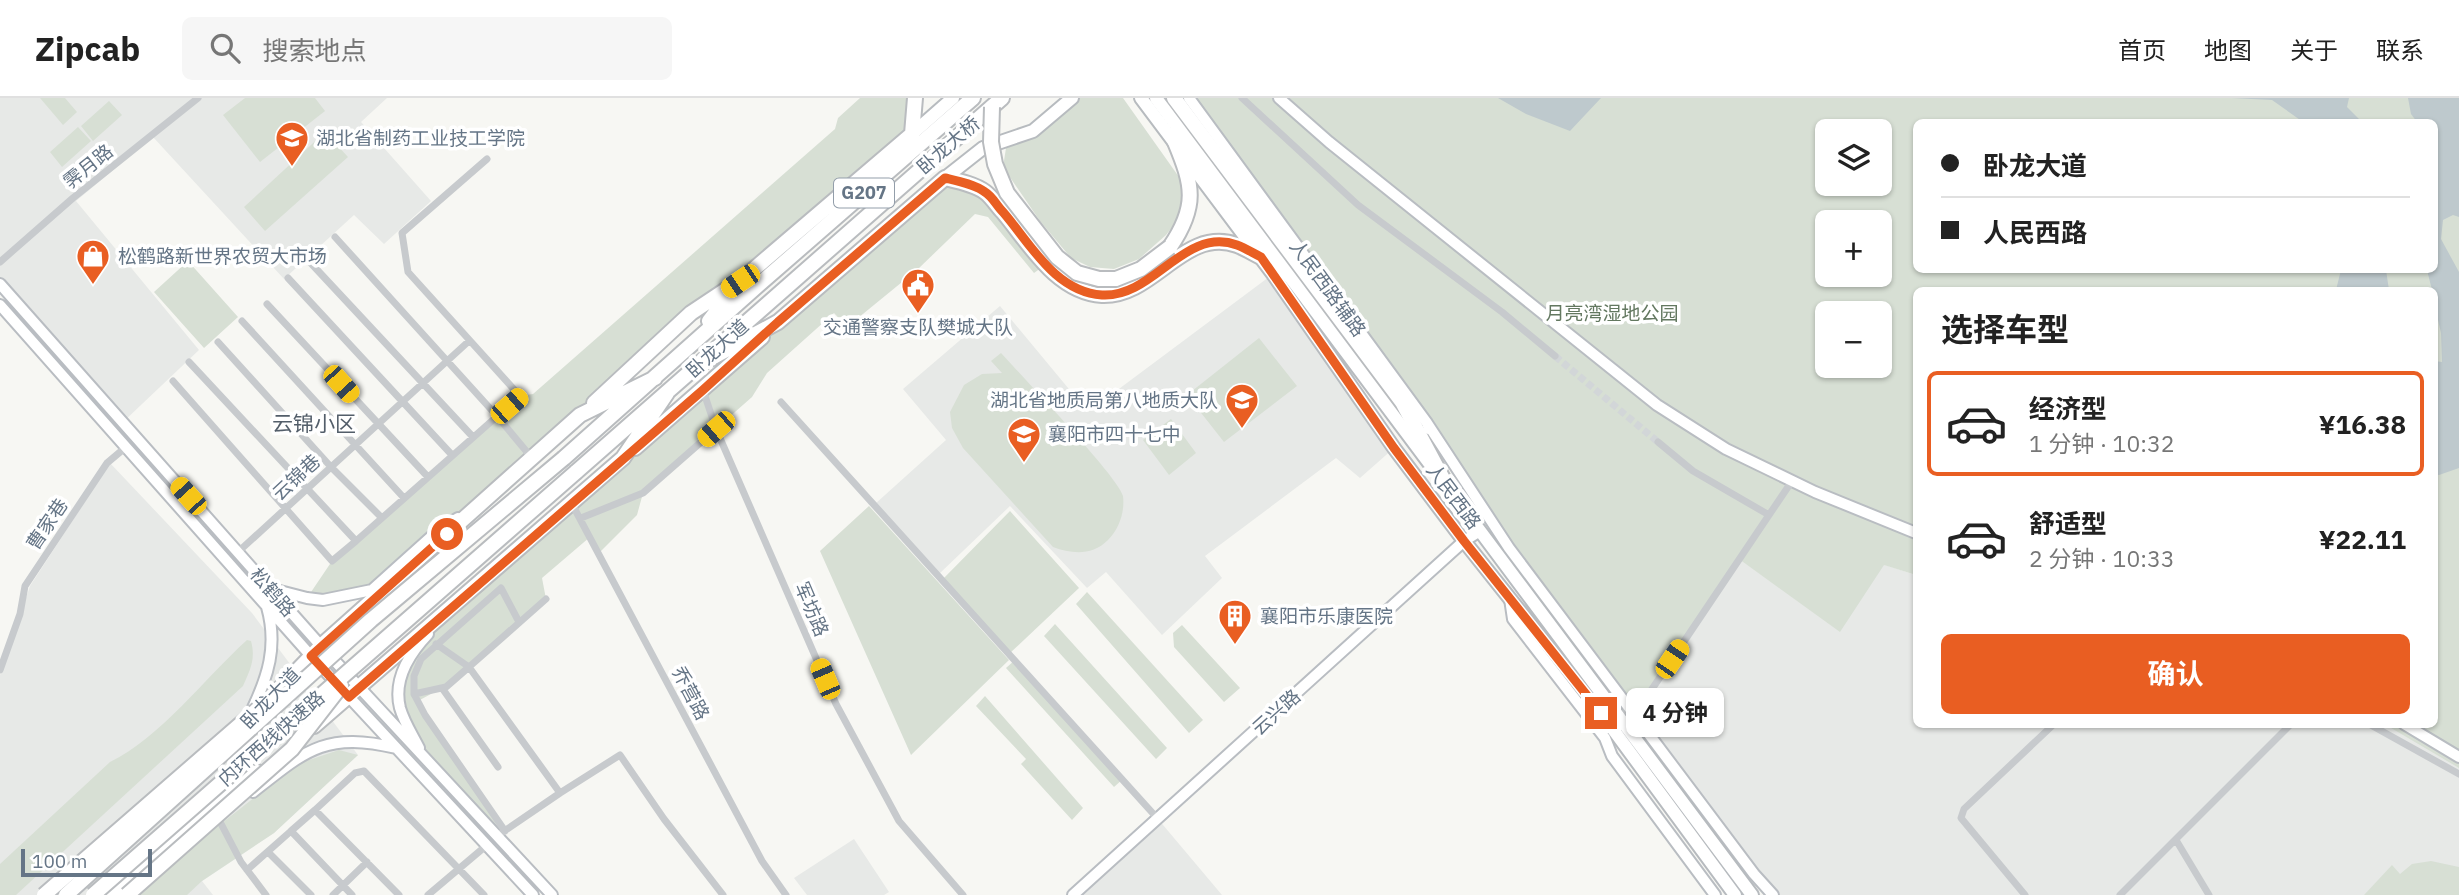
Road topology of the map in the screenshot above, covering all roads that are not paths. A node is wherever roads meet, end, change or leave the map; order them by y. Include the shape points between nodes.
1 (198, 98) edge
2 (915, 98) edge
3 (953, 98) edge
4 (973, 98) edge
5 (1072, 98) edge
6 (1141, 98) edge
7 (1156, 98) edge
8 (1174, 98) edge
9 (1189, 98) edge
10 (1242, 98) edge
11 (1279, 98) edge
12 (997, 102) edge
13 (912, 134) junction
14 (1175, 142) junction
15 (487, 159) dead end
16 (945, 178) junction
17 (335, 237) dead end
18 (1261, 257) junction
19 (307, 259) dead end
20 (0, 262) edge
21 (288, 278) dead end
22 (740, 281) junction
23 (0, 284) edge
24 (756, 287) joint
25 (768, 302) joint
26 (267, 304) dead end
27 (0, 305) edge
28 (242, 321) dead end
29 (778, 322) junction
30 (218, 341) dead end
31 (468, 341) junction
32 (686, 350) junction
33 (1555, 356) tunnel mouth
34 (446, 361) junction
35 (189, 362) dead end
36 (700, 364) junction
37 (655, 378) junction
38 (173, 381) dead end
39 (422, 383) junction
40 (703, 390) junction
41 (667, 393) junction
42 (402, 402) junction
43 (781, 402) dead end
44 (580, 415) junction
45 (497, 416) junction
46 (1427, 423) junction
47 (377, 424) junction
48 (716, 429) junction
49 (473, 437) junction
50 (1658, 442) tunnel mouth
51 (356, 444) junction
52 (126, 447) junction
53 (452, 455) junction
54 (532, 458) junction
55 (564, 458) joint
56 (623, 458) junction
57 (331, 467) junction
58 (576, 472) joint
59 (428, 477) junction
60 (1791, 481) junction
61 (1448, 488) junction
62 (307, 489) junction
63 (404, 498) junction
64 (484, 501) junction
65 (572, 504) junction
66 (286, 508) junction
67 (1769, 515) junction
68 (581, 518) junction
69 (382, 519) junction
70 (1480, 531) junction
71 (1913, 532) edge
72 (356, 541) junction
73 (1464, 541) junction
74 (238, 552) junction
75 (270, 588) junction
76 (546, 599) dead end
77 (1510, 599) junction
78 (267, 604) junction
79 (450, 609) junction
80 (371, 620) junction
81 (519, 622) junction
82 (386, 636) junction
83 (436, 643) junction
84 (316, 651) junction
85 (469, 667) junction
86 (0, 670) edge
87 (442, 688) junction
88 (355, 692) junction
89 (414, 694) junction
90 (1631, 707) junction
91 (1618, 716) junction
92 (2050, 728) edge
93 (2287, 728) edge
94 (2376, 728) edge
95 (2411, 728) edge
96 (230, 741) junction
97 (397, 748) junction
98 (2459, 757) edge
99 (425, 760) junction
100 (498, 767) dead end
101 (2459, 774) edge
102 (560, 793) junction
103 (315, 810) junction
104 (216, 814) junction
105 (1158, 819) junction
106 (189, 827) junction
107 (291, 831) junction
108 (501, 833) junction
109 (2176, 840) junction
110 (487, 845) junction
111 (268, 852) junction
112 (367, 862) junction
113 (459, 869) junction
114 (247, 870) junction
115 (343, 885) junction
116 (44, 895) edge
117 (53, 895) edge
118 (66, 895) edge
119 (93, 895) edge
120 (111, 895) edge
121 (127, 895) edge
122 (266, 895) edge
123 (311, 895) edge
124 (333, 895) edge
125 (352, 895) edge
126 (399, 895) edge
127 (428, 895) edge
128 (484, 895) edge
129 (533, 895) edge
130 (552, 895) edge
131 (723, 895) edge
132 (786, 895) edge
133 (963, 895) edge
134 (1073, 895) edge
135 (1715, 895) edge
136 (1735, 895) edge
137 (1752, 895) edge
138 (1773, 895) edge
139 (2025, 895) edge
140 (2120, 895) edge
141 (2209, 895) edge

1 - 20 street, 霁月路
2 - 13 highway
3 - 13 main road
4 - 24 highway, 卧龙大桥 / G207
5 - 16 main road via 1033,131 982,148
6 - 14 main road, 人民西路
7 - 61 main road, 人民西路
8 - 61 highway via 1402,402
9 - 46 main road, 人民西路辅路
10 - 33 street via 1359,205
11 - 60 main road via 1657,405 1726,449
12 - 14 highway, bridge via 991,142 1007,193 1057,257 1077,273 1099,279 1116,279 1141,269 1170,247 1183,227 1190,201 1188,174
12 - 25 highway, 卧龙大桥 / G207
13 - 22 highway
14 - 18 main road, 人民西路
15 - 31 street via 402,233 408,272
16 - 18 highway via 986,192 1052,273 1101,295 1128,291 1190,248 1213,242 1235,244
16 - 29 highway
17 - 34 street
18 - 73 main road, 人民西路
19 - 39 street
21 - 42 street
22 - 32 highway
22 - 44 highway via 691,313
23 - 74 main road, 松鹤路
24 - 32 highway, 卧龙大道 / G207
25 - 36 highway, 卧龙大道 / G207
26 - 47 street
27 - 52 main road, 松鹤路
28 - 51 street
29 - 36 highway
29 - 40 highway
30 - 57 street
31 - 34 street, 云锦巷
31 - 45 street via 520,396
32 - 37 highway, 卧龙大道 / G207
34 - 39 street, 云锦巷
34 - 45 street
35 - 62 street
36 - 41 highway, 卧龙大道 / G207
37 - 44 highway, 卧龙大道 / G207
37 - 55 highway, 卧龙大道 / G207
38 - 66 street
39 - 42 street, 云锦巷
39 - 49 street
40 - 48 street, 军坊路
40 - 56 highway
41 - 56 highway, 卧龙大道 / G207
41 - 58 highway, 卧龙大道 / G207
42 - 47 street, 云锦巷
42 - 53 street
43 - 105 street
44 - 54 highway, 卧龙大道 / G207
45 - 49 street
45 - 54 street
46 - 61 main road, 人民西路辅路
46 - 90 main road via 1509,548
47 - 51 street, 云锦巷
47 - 59 street
48 - 68 street via 643,493
48 - 133 street, 军坊路 via 836,704 899,821
49 - 53 street
50 - 67 street via 1693,471
51 - 57 street, 云锦巷
51 - 63 street
52 - 78 main road, 松鹤路
52 - 86 street, 曹家巷 via 107,463 25,586
53 - 59 street
54 - 64 highway, 卧龙大道 / G207
55 - 80 highway, 内环西线快速路, bridge
56 - 65 highway, 卧龙大道 / G207
57 - 62 street, 云锦巷
57 - 69 street
58 - 82 highway, 内环西线快速路, bridge
59 - 63 street
60 - 67 street
60 - 71 main road
61 - 70 main road, 人民西路
62 - 66 street, 云锦巷
62 - 72 street
63 - 69 street
64 - 75 main road via 441,528 372,590 323,600
64 - 84 highway, 卧龙大道 / G207
65 - 68 street, 乔营路
65 - 79 highway, 卧龙大道 / G207
66 - 72 street via 332,561
66 - 74 street, 云锦巷
67 - 90 street via 1648,695
68 - 132 street, 乔营路 via 762,861
69 - 72 street
70 - 73 main road, 云兴路
70 - 91 main road, 人民西路
73 - 77 main road, 人民西路
73 - 105 main road, 云兴路
74 - 75 main road, 松鹤路
75 - 84 main road, 松鹤路
76 - 81 street
77 - 135 main road via 1513,619 1605,738 1612,756
77 - 136 main road, 人民西路
78 - 84 main road, 松鹤路
78 - 96 main road via 273,636 271,664 245,726
79 - 88 highway, 卧龙大道 / G207
79 - 99 main road via 421,642 399,680 400,708
80 - 116 highway, bridge via 313,673 258,709
80 - 118 highway, 内环西线快速路, bridge
81 - 83 street via 500,588
81 - 85 street
82 - 119 highway, 内环西线快速路, bridge
82 - 121 highway, bridge via 292,749
83 - 85 street
83 - 89 street via 417,668
84 - 88 main road, 松鹤路
84 - 96 highway, 卧龙大道 / G207
85 - 87 street
85 - 102 street
87 - 89 street
87 - 100 street
88 - 97 main road, 松鹤路
88 - 99 main road, 松鹤路
88 - 106 highway, 卧龙大道 / G207
89 - 108 street
90 - 91 street
90 - 138 main road
91 - 137 main road, 人民西路
92 - 139 street via 1964,808 1961,818
93 - 109 street
94 - 101 street
95 - 98 main road
96 - 117 highway, 卧龙大道 / G207
97 - 104 main road via 339,742 313,748 241,802
97 - 110 main road, 松鹤路
99 - 108 main road, 松鹤路
102 - 108 street
102 - 131 street via 620,755
103 - 107 street
103 - 112 street
103 - 113 street via 355,773 364,771
104 - 106 main road
104 - 114 street
105 - 134 main road, 云兴路
106 - 120 highway, 卧龙大道 / G207
107 - 111 street
107 - 115 street
108 - 130 main road, 松鹤路
109 - 140 street
109 - 141 street
110 - 113 street
110 - 129 main road, 松鹤路
111 - 114 street
111 - 123 street
112 - 115 street
112 - 126 street
113 - 127 street
113 - 128 street
114 - 122 street
115 - 124 street
115 - 125 street

